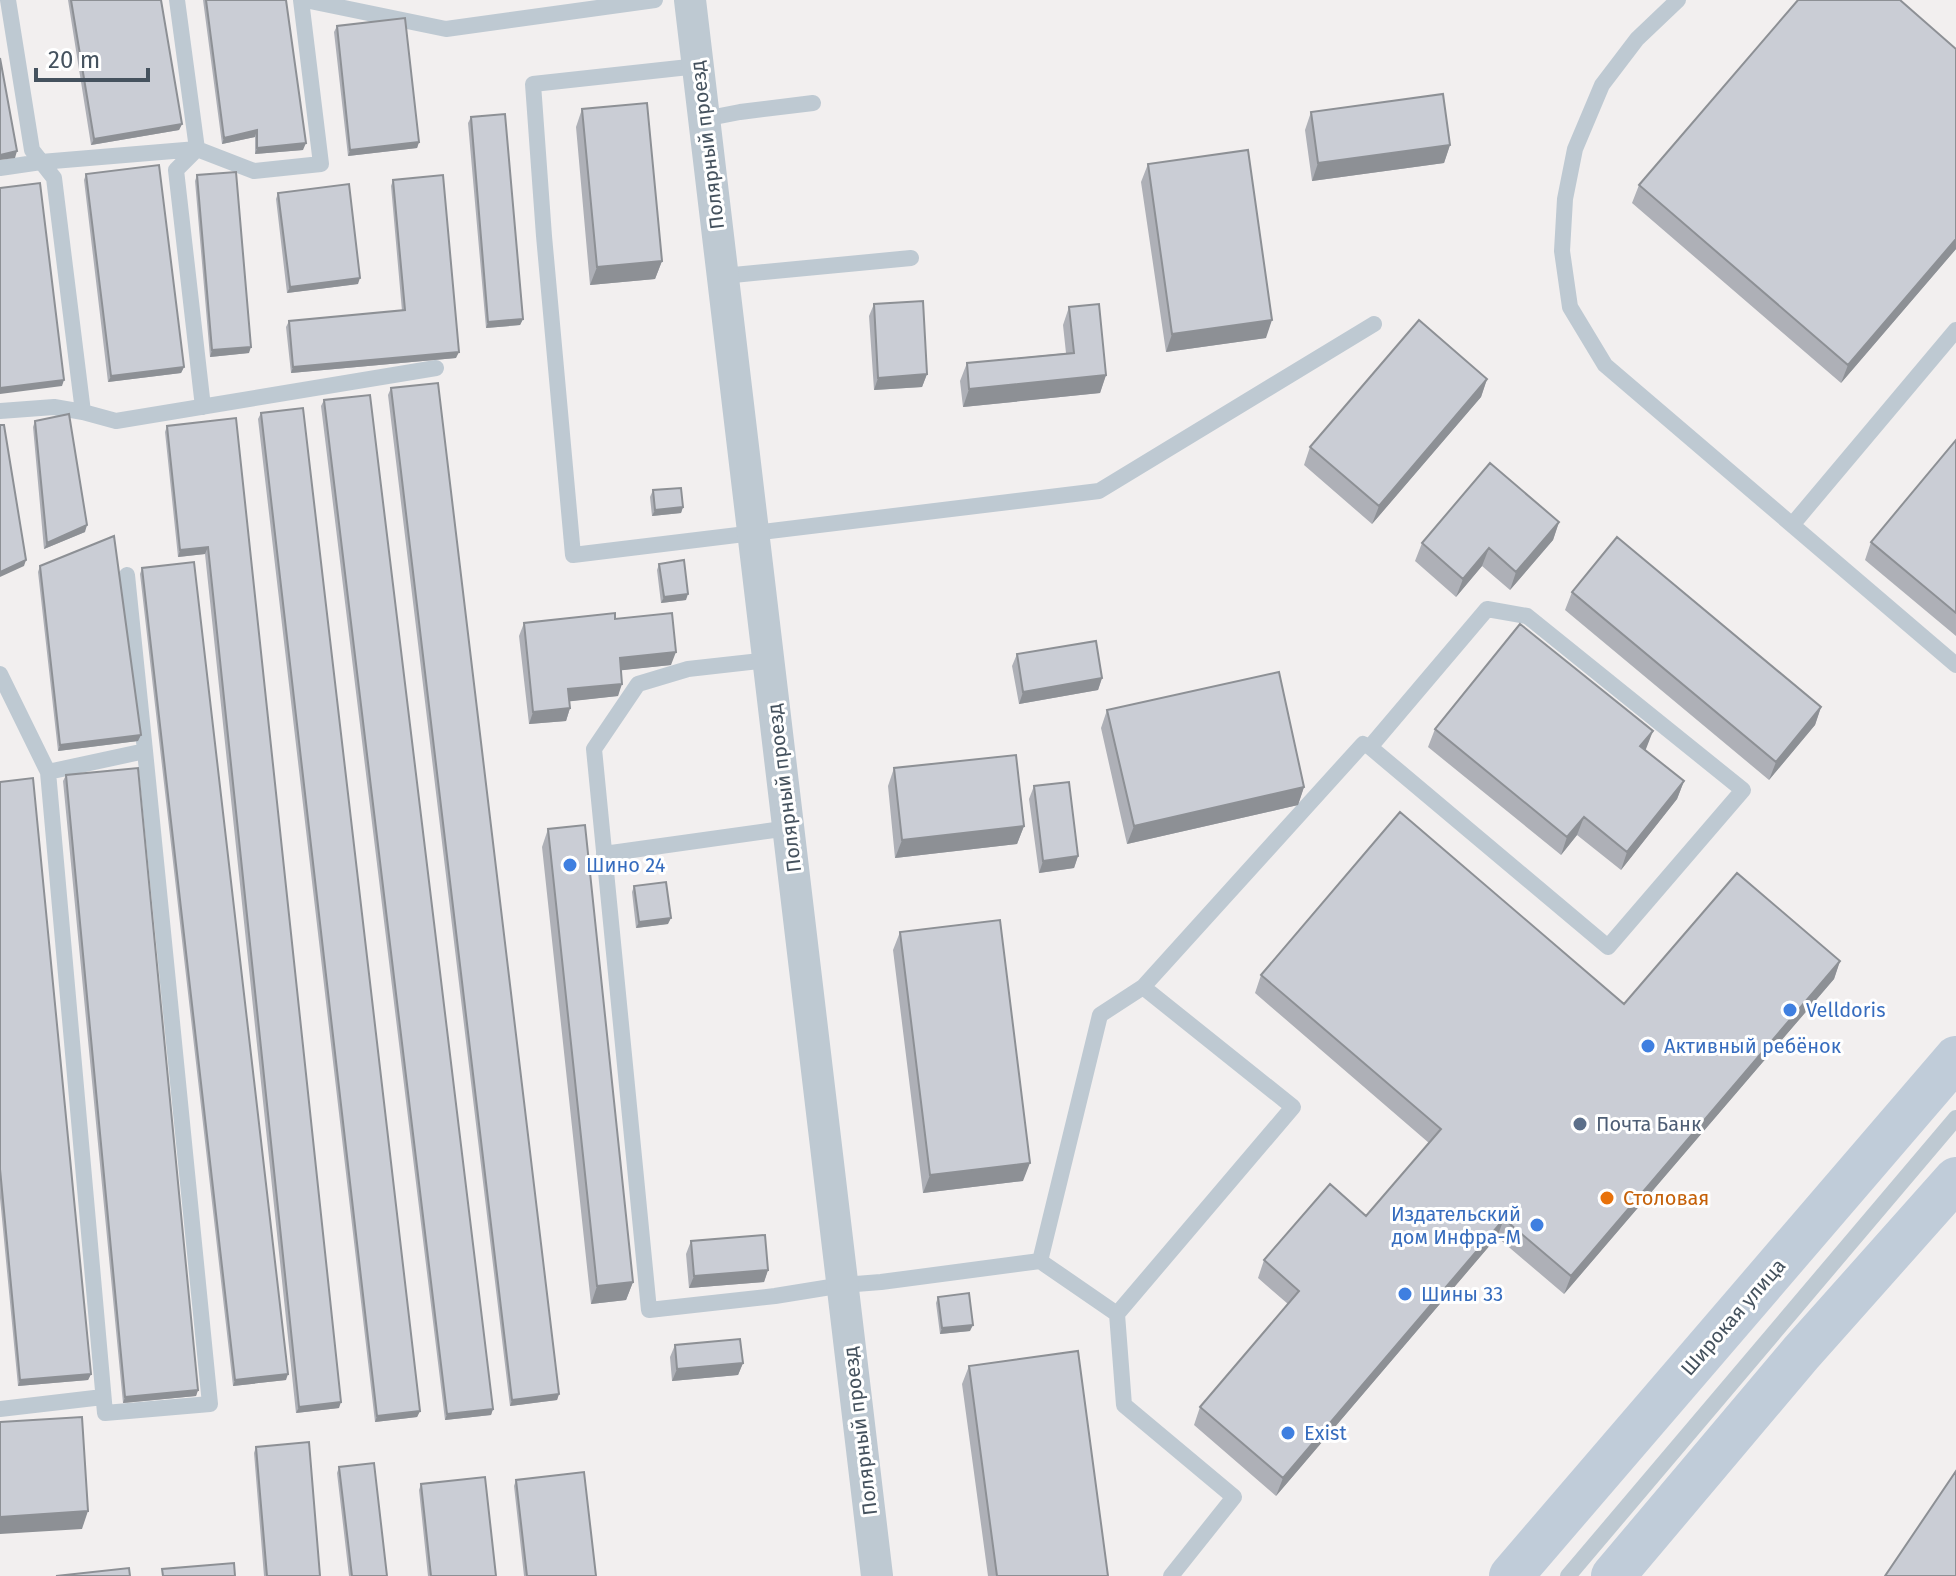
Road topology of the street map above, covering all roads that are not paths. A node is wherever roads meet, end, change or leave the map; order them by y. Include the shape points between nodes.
1 (8, 0) edge
2 (177, 0) edge
3 (303, 0) edge
4 (655, 0) edge
5 (690, 0) edge
6 (1678, 0) edge
7 (698, 66) junction
8 (813, 103) dead end
9 (704, 119) junction
10 (197, 149) junction
11 (41, 162) junction
12 (0, 168) edge
13 (911, 258) dead end
14 (723, 276) junction
15 (1374, 324) dead end
16 (1956, 330) edge
17 (436, 368) dead end
18 (203, 407) junction
19 (0, 411) edge
20 (83, 412) junction
21 (1792, 525) junction
22 (753, 532) junction
23 (127, 575) dead end
24 (769, 660) junction
25 (1956, 665) edge
26 (0, 674) edge
27 (1370, 747) junction
28 (145, 751) junction
29 (48, 772) junction
30 (789, 828) junction
31 (604, 854) junction
32 (1143, 987) junction
33 (1956, 1058) edge
34 (1956, 1118) edge
35 (1956, 1179) edge
36 (1040, 1261) junction
37 (843, 1285) junction
38 (1117, 1314) junction
39 (103, 1397) junction
40 (0, 1409) edge
41 (877, 1576) edge
42 (1171, 1576) edge
43 (1511, 1576) edge
44 (1568, 1576) edge
45 (1613, 1576) edge

1 - 11 lane via 32,150
2 - 10 lane
3 - 4 lane via 446,29
3 - 10 lane via 321,164 254,171
5 - 7 street, Полярный проезд
6 - 21 lane via 1637,39 1602,85 1575,149 1562,251 1570,307 1605,365
7 - 9 street, Полярный проезд
7 - 22 lane via 533,84 573,555
8 - 9 lane
9 - 14 street, Полярный проезд
10 - 11 lane
10 - 18 lane via 176,170
11 - 12 lane
11 - 20 lane via 54,178
13 - 14 lane
14 - 22 street, Полярный проезд
15 - 22 lane via 1099,491
16 - 21 lane
17 - 18 lane
18 - 20 lane via 116,421
19 - 20 lane via 54,407
21 - 25 lane
22 - 24 street, Полярный проезд
23 - 28 lane
24 - 30 street, Полярный проезд
24 - 31 lane via 688,669 638,684 594,749
26 - 29 lane
27 - 27 lane via 1608,947 1743,790 1527,616 1487,609
27 - 32 lane via 1363,744
28 - 29 lane
28 - 39 lane via 210,1404 105,1413
29 - 39 lane
30 - 31 lane
30 - 37 street, Полярный проезд
31 - 37 lane via 649,1310
32 - 36 lane via 1100,1015
32 - 38 lane via 1293,1107
33 - 43 main road, Широкая улица
34 - 44 lane, Широкая улица
35 - 45 main road
36 - 37 lane
36 - 38 lane
37 - 41 street, Полярный проезд
38 - 42 lane via 1124,1405 1234,1497
39 - 40 lane

